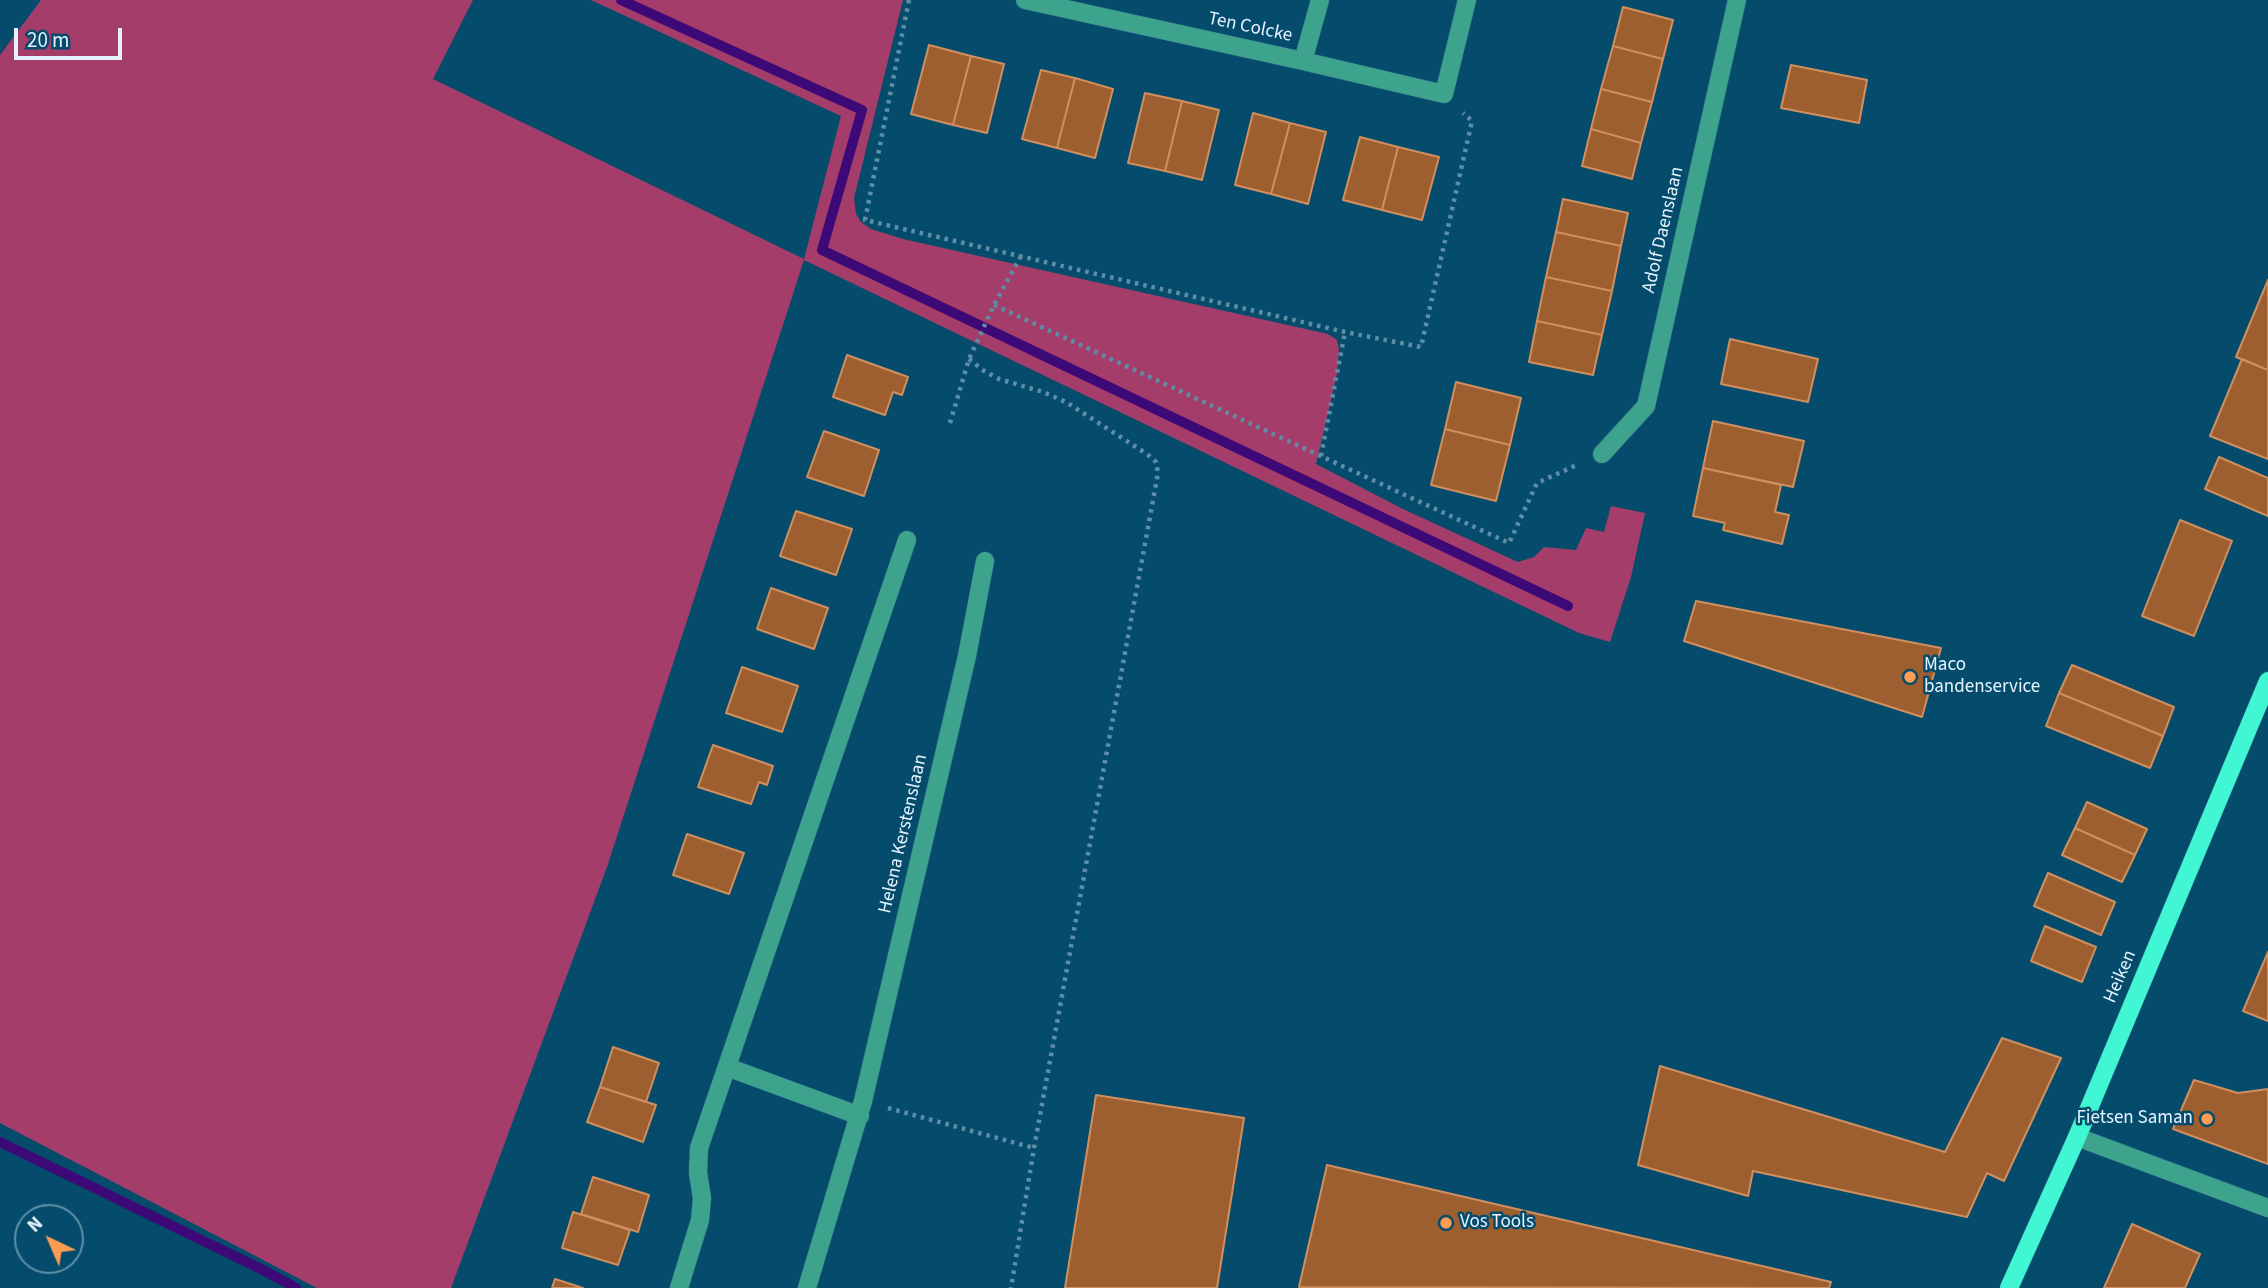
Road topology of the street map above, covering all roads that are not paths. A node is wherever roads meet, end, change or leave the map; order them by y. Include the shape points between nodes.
1 (1025, 0) edge
2 (1320, 0) edge
3 (1467, 0) edge
4 (1737, 0) edge
5 (1303, 61) junction
6 (1602, 454) road end
7 (907, 540) dead end
8 (985, 561) dead end
9 (2268, 681) edge
10 (727, 1067) junction
11 (861, 1109) junction
12 (2077, 1137) junction
13 (2268, 1208) edge
14 (679, 1288) edge
15 (807, 1288) edge
16 (2009, 1288) edge

1 - 5 street, Ten Colcke
2 - 5 street, Ten Colcke
3 - 5 street, Ten Colcke via 1444,94
4 - 6 street, Adolf Daenslaan via 1646,406
7 - 10 street
8 - 11 street, Helena Kerstenslaan
9 - 12 main road, Heiken
10 - 11 street
10 - 14 street via 699,1148 700,1220
11 - 15 street, Helena Kerstenslaan
12 - 13 street
12 - 16 main road, Heiken

